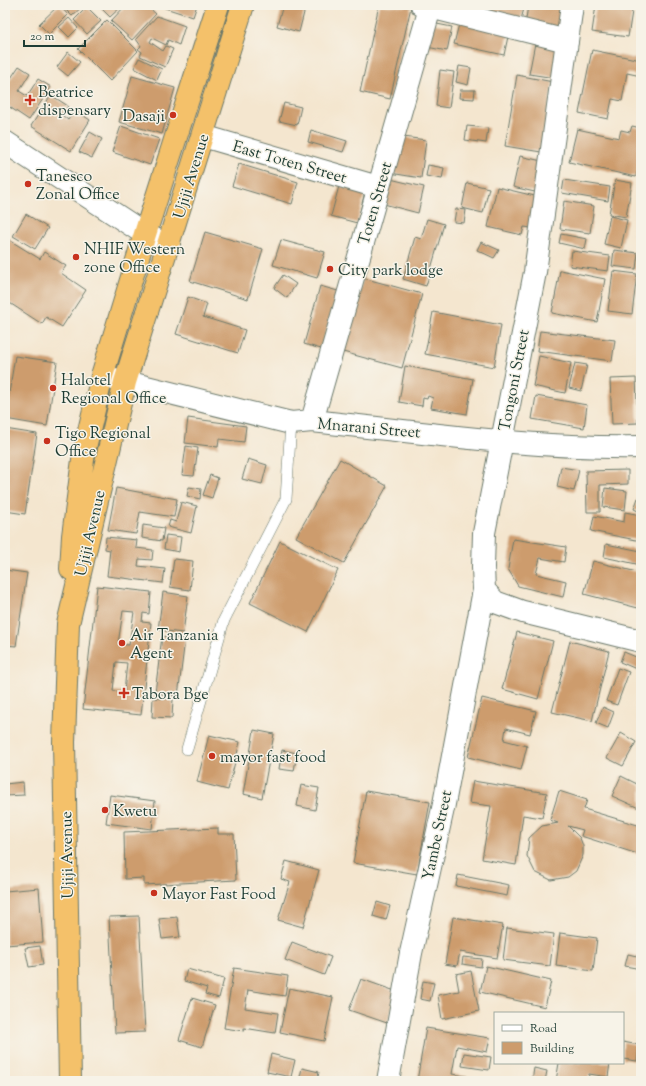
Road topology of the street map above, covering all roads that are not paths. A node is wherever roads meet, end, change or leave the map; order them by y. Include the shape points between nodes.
1 (218, 5) edge
2 (242, 5) edge
3 (572, 5) edge
4 (426, 6) edge
5 (567, 41) junction
6 (202, 136) junction
7 (5, 142) edge
8 (378, 187) junction
9 (144, 234) junction
10 (169, 246) junction
11 (102, 376) junction
12 (125, 382) junction
13 (312, 421) junction
14 (291, 423) junction
15 (501, 440) junction
16 (641, 447) edge
17 (484, 590) junction
18 (68, 624) junction
19 (641, 641) edge
20 (186, 749) dead end
21 (71, 1081) edge
22 (388, 1081) edge

1 - 9 highway
2 - 6 highway, Ujiji Avenue
3 - 5 street, Tongoni Street
4 - 5 street
4 - 8 street, Toten Street
5 - 15 street, Tongoni Street via 535,272
6 - 8 street, East Toten Street
6 - 10 highway, Ujiji Avenue
7 - 9 street
8 - 13 street, Toten Street
9 - 10 street
9 - 11 highway
10 - 12 highway, Ujiji Avenue
11 - 12 street, Mnarani Street
11 - 18 highway via 83,460 73,536
12 - 14 street, Mnarani Street
12 - 18 highway, Ujiji Avenue
13 - 14 street, Mnarani Street
13 - 15 street, Mnarani Street
14 - 20 lane via 286,499 224,620
15 - 16 street, Mnarani Street via 604,448
15 - 17 street, Tongoni Street via 484,533
17 - 19 street via 495,602 523,612
17 - 22 street, Yambe Street
18 - 21 highway, Ujiji Avenue via 64,742

